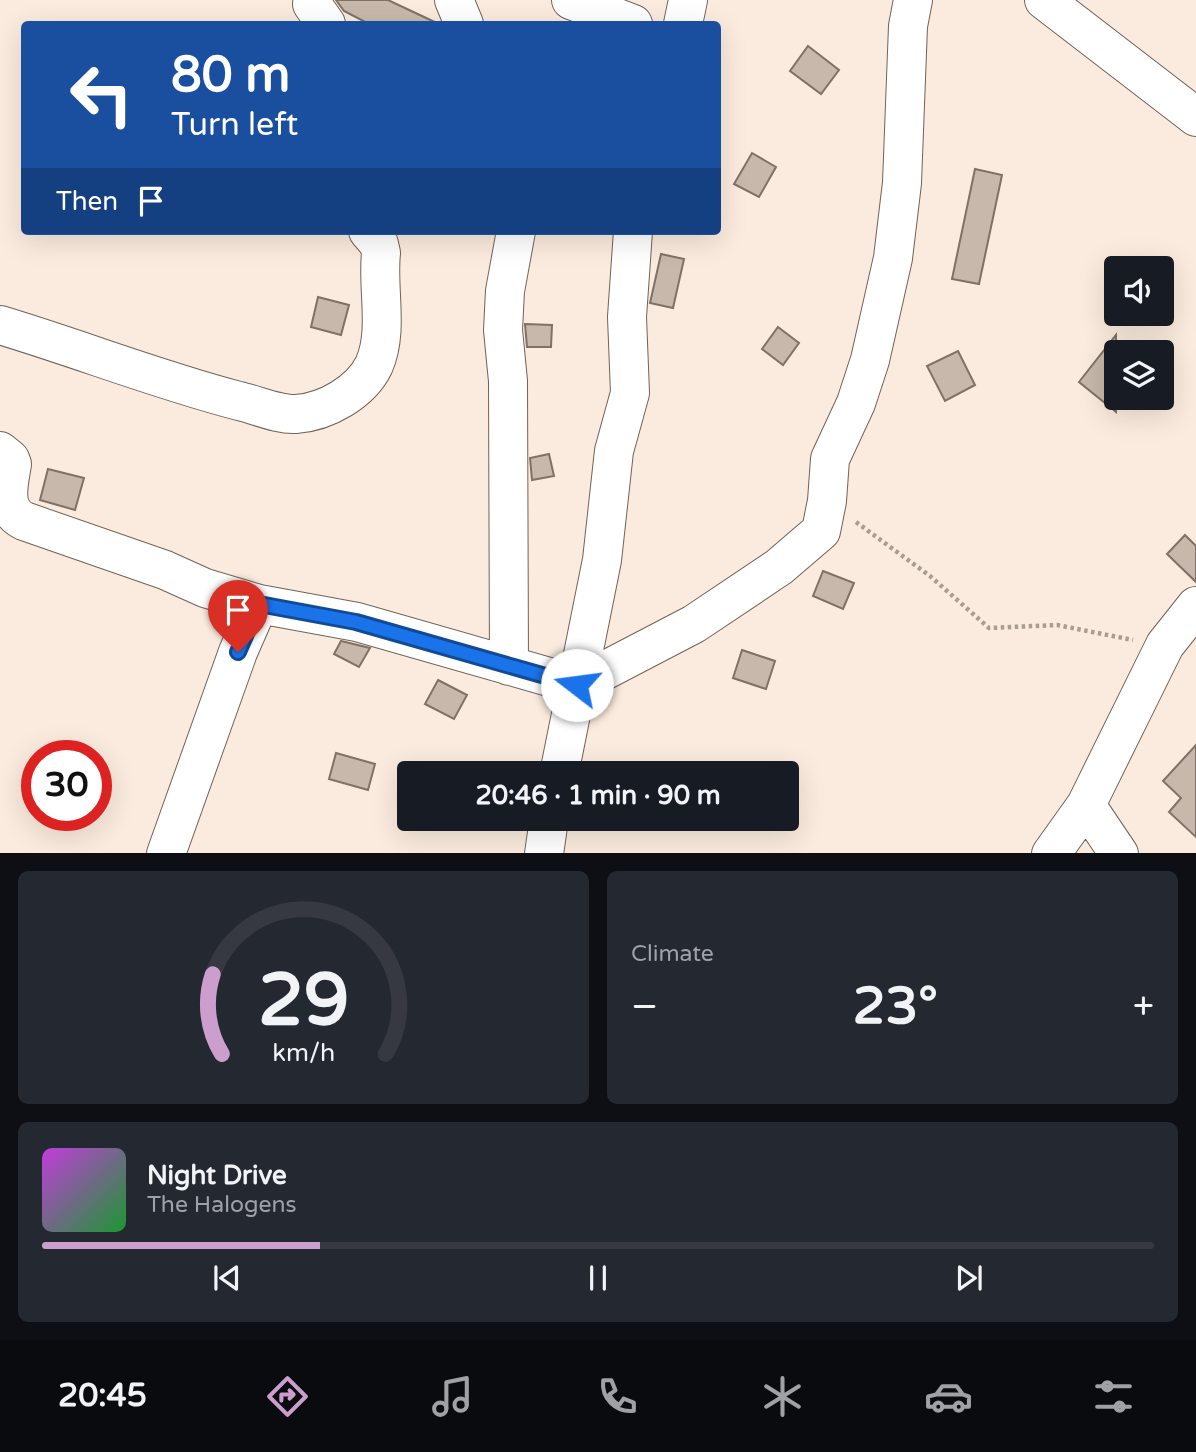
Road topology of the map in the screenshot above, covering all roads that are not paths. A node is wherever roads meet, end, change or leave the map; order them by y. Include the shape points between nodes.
1 (454, 0) edge
2 (571, 0) edge
3 (688, 0) edge
4 (913, 0) edge
5 (1044, 0) edge
6 (463, 21) edge
7 (625, 21) edge
8 (684, 21) edge
9 (1196, 117) edge
10 (371, 235) edge
11 (515, 235) edge
12 (633, 235) edge
13 (0, 325) edge
14 (0, 451) edge
15 (259, 604) junction
16 (1196, 606) edge
17 (509, 666) junction
18 (577, 685) junction
19 (562, 761) edge
20 (1086, 804) junction
21 (547, 831) edge
22 (166, 853) edge
23 (544, 853) edge
24 (1051, 853) edge
25 (1119, 853) edge

1 - 6 street
2 - 7 street
3 - 8 street
4 - 18 street via 902,183 891,270 862,387 830,459 821,531 779,567 694,624
5 - 9 street
10 - 13 street via 381,248 378,354 366,380 354,390 305,413 285,413 189,388
11 - 17 street via 503,330 508,381
12 - 18 street via 627,317 630,393 614,451 602,560
14 - 15 street via 11,462 9,503 19,519
15 - 17 street via 356,622
15 - 22 street
16 - 20 street via 1165,645
17 - 18 street
18 - 19 street
20 - 24 street
20 - 25 street
21 - 23 street

